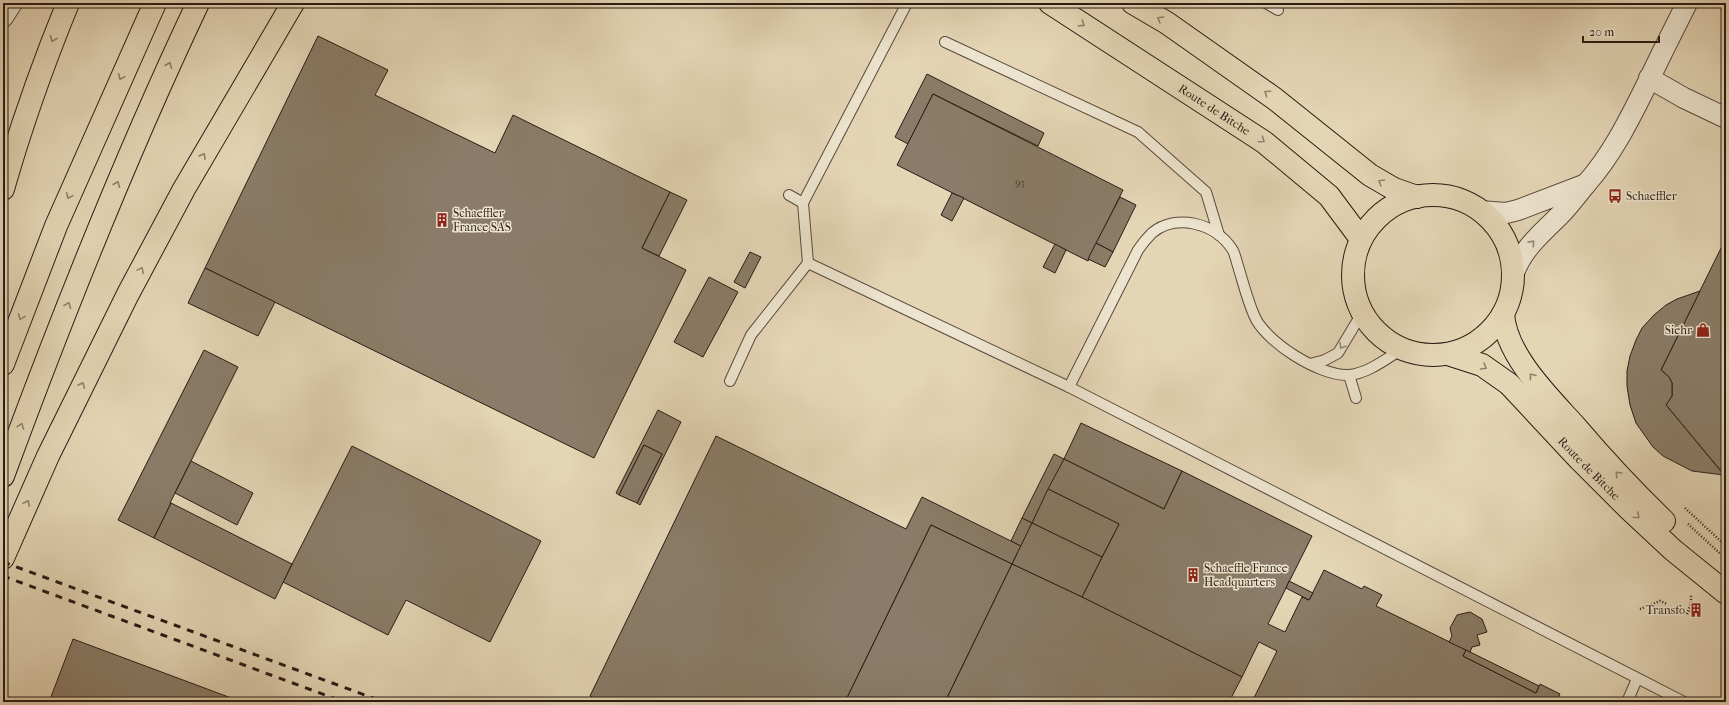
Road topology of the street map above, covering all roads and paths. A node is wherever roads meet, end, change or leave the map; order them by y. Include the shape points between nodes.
1 (12, 3) edge
2 (68, 3) edge
3 (155, 3) edge
4 (198, 3) edge
5 (293, 3) edge
6 (907, 3) edge
7 (1050, 3) edge
8 (1133, 3) edge
9 (1266, 3) edge
10 (1687, 3) edge
11 (1278, 10) dead end
12 (3, 17) edge
13 (945, 42) dead end
14 (1650, 78) junction
15 (1726, 118) edge
16 (1586, 184) junction
17 (3, 189) edge
18 (789, 195) dead end
19 (1417, 197) junction
20 (803, 202) junction
21 (1480, 211) junction
22 (1219, 235) junction
23 (1361, 239) junction
24 (808, 263) junction
25 (1513, 276) junction
26 (1362, 313) junction
27 (1503, 314) junction
28 (1402, 349) junction
29 (1448, 354) junction
30 (3, 364) edge
31 (1310, 364) junction
32 (1349, 375) junction
33 (730, 380) dead end
34 (1070, 387) junction
35 (1356, 398) dead end
36 (3, 476) edge
37 (7, 548) edge
38 (1726, 579) edge
39 (1726, 593) edge
40 (1667, 604) dead end
41 (1640, 609) dead end
42 (1637, 679) junction
43 (1627, 702) edge
44 (1684, 702) edge

1 - 12 street
2 -> 17 main road via 42,67
3 -> 30 main road via 56,226
36 -> 4 main road via 92,244 172,57
37 -> 5 main road via 74,401 128,294 184,189
6 - 20 lane
7 -> 23 main road, Route de Bitche via 1264,142 1329,196
19 -> 8 main road via 1394,189 1370,175 1275,99 1167,23
9 - 11 lane
10 - 14 street
13 - 22 lane via 1138,132 1206,192
14 - 15 street
14 - 16 street via 1611,152
16 - 21 street via 1518,210 1506,213
25 -> 16 street via 1517,263 1526,249
18 - 20 lane
19 - 21 main road via 1450,197 1466,202
19 - 23 main road via 1399,202 1384,211
20 - 24 lane
21 - 25 main road via 1502,234 1508,248
22 - 31 lane via 1232,249 1254,316 1262,329 1278,344
22 - 34 lane via 1205,227 1187,222 1169,224 1152,233 1138,250
23 - 26 main road via 1356,251 1352,276 1356,301
24 - 33 lane via 751,335
24 - 34 lane
25 - 27 main road via 1510,298
26 - 28 main road via 1379,334
26 -> 31 lane via 1338,353
27 - 29 main road via 1480,340
38 -> 27 main road, Route de Bitche via 1641,499 1530,375 1504,325
28 - 29 main road via 1417,354
28 - 32 lane via 1369,369
29 -> 39 main road, Route de Bitche via 1482,365 1509,384 1628,508 1673,550
31 - 32 lane via 1338,374
32 - 35 lane
34 - 42 lane
40 - 41 path via 1660,601
42 - 43 lane
42 - 44 lane

